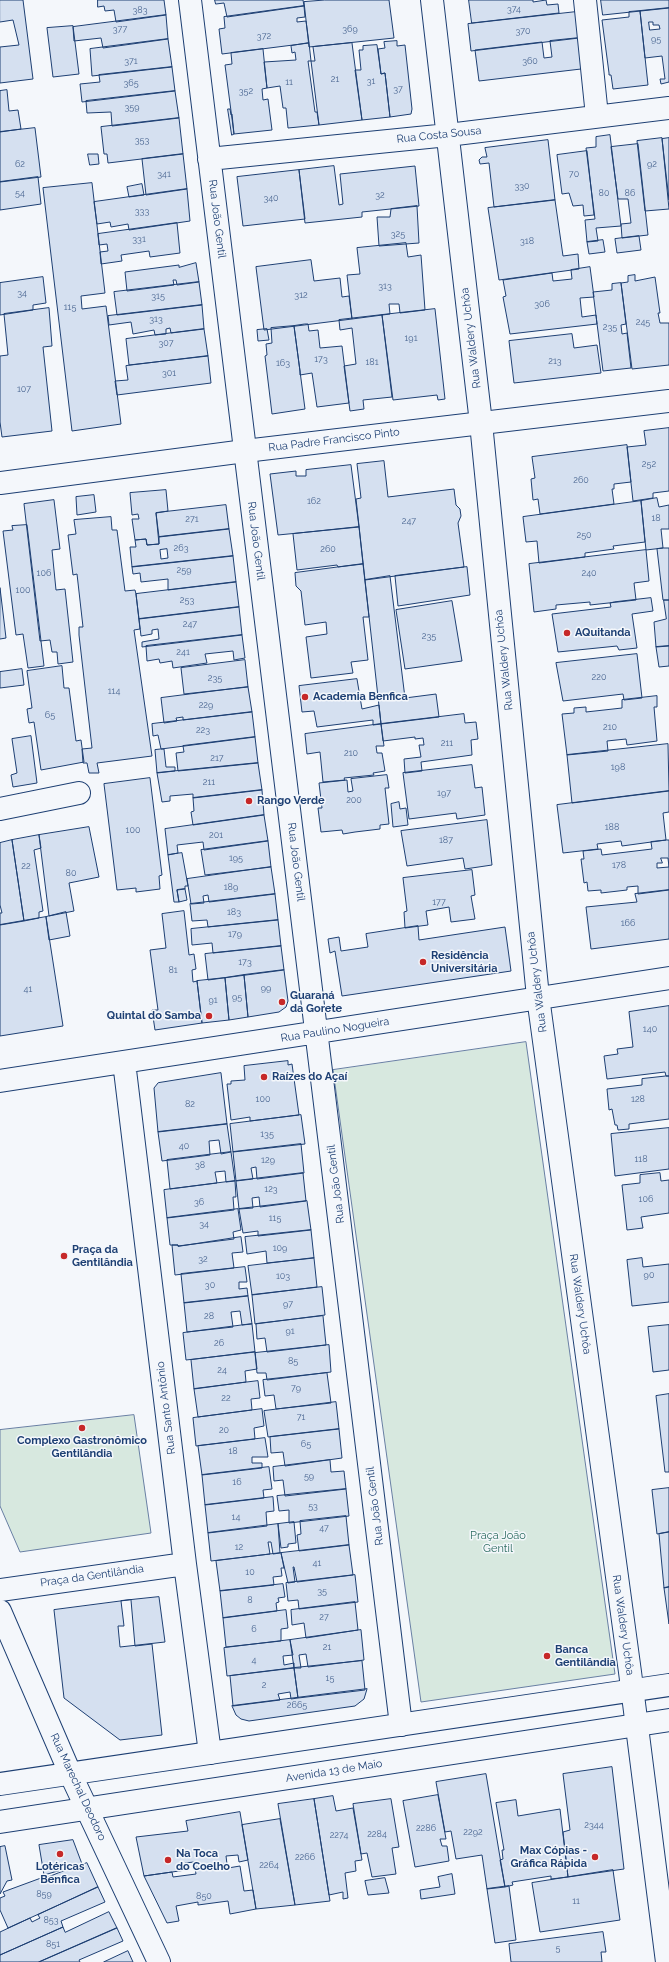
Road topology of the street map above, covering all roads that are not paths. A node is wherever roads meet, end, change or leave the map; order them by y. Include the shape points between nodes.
1 (190, 0) edge
2 (432, 0) edge
3 (585, 0) edge
4 (669, 108) edge
5 (597, 116) junction
6 (448, 135) junction
7 (209, 159) junction
8 (669, 401) edge
9 (481, 423) junction
10 (245, 451) junction
11 (0, 483) edge
12 (79, 794) dead end
13 (0, 809) edge
14 (669, 978) edge
15 (538, 997) junction
16 (318, 1033) junction
17 (124, 1062) junction
18 (0, 1081) edge
19 (185, 1564) junction
20 (0, 1590) edge
21 (0, 1611) edge
22 (669, 1685) edge
23 (632, 1689) junction
24 (669, 1720) edge
25 (401, 1725) junction
26 (636, 1725) junction
27 (210, 1753) junction
28 (70, 1773) junction
29 (0, 1784) edge
30 (88, 1808) junction
31 (0, 1822) edge
32 (159, 1962) edge
33 (667, 1962) edge

1 - 7 street, Rua João Gentil
2 - 6 street, Rua Waldery Uchôa
3 - 5 street
4 - 5 street, Rua Costa Sousa
5 - 6 street, Rua Costa Sousa
6 - 7 street, Rua Costa Sousa
6 - 9 street, Rua Waldery Uchôa
7 - 10 street, Rua João Gentil
8 - 9 street, Rua Padre Francisco Pinto
9 - 10 street, Rua Padre Francisco Pinto
9 - 15 street, Rua Waldery Uchôa
10 - 11 street, Rua Padre Francisco Pinto
10 - 16 street, Rua João Gentil
12 - 13 street
14 - 15 street, Rua Paulino Nogueira
15 - 16 street, Rua Paulino Nogueira
15 - 23 street, Rua Waldery Uchôa
16 - 17 street, Rua Paulino Nogueira
16 - 25 street, Rua João Gentil
17 - 18 street, Rua Paulino Nogueira
17 - 19 street, Rua Santo Antônio
19 - 20 street, Praça da Gentilândia
19 - 27 street, Rua Santo Antônio
21 - 28 street, Rua Marechal Deodoro
22 - 23 street
23 - 25 street
23 - 26 street, Rua Waldery Uchôa
24 - 26 street, Avenida 13 de Maio
25 - 27 street
26 - 30 street, Avenida 13 de Maio
26 - 33 street, Rua Waldery Uchôa
27 - 28 street
28 - 29 street
28 - 30 street, Rua Marechal Deodoro
30 - 31 street, Avenida 13 de Maio
30 - 32 street, Rua Marechal Deodoro

